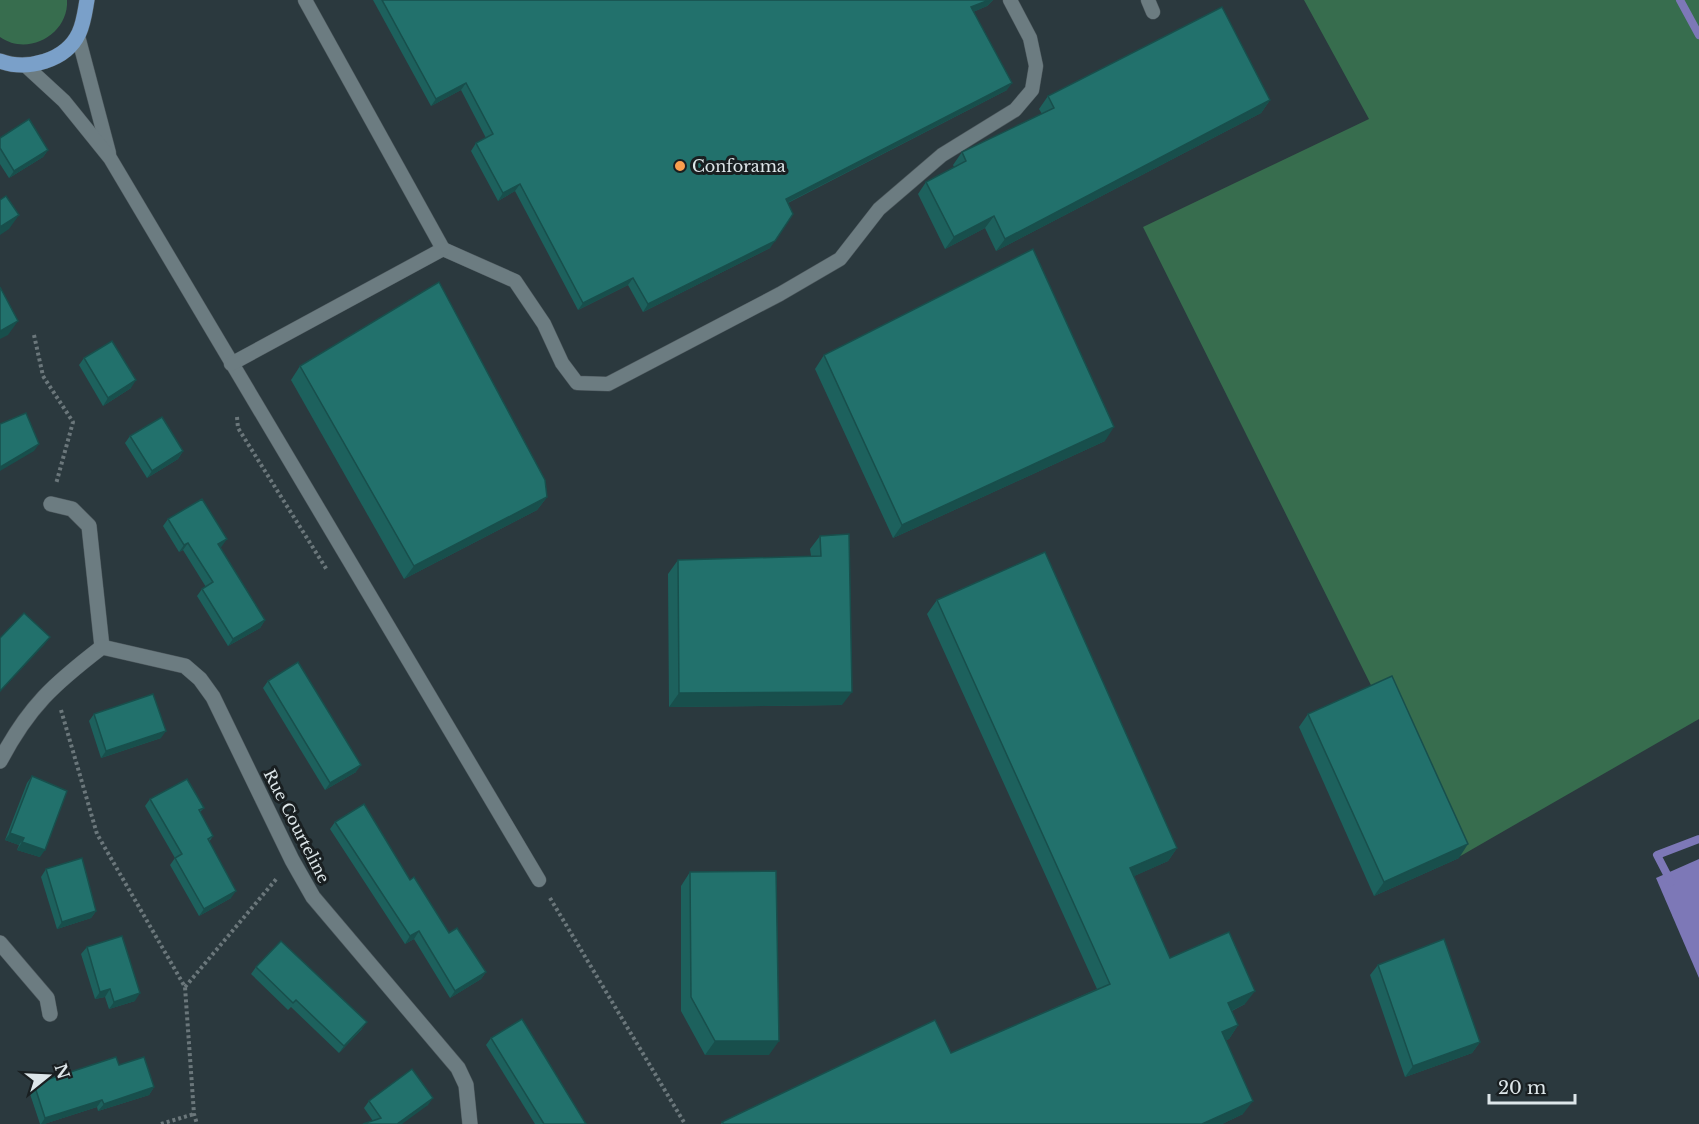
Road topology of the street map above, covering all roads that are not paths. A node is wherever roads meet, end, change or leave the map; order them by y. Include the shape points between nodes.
1 (87, 0) edge
2 (305, 0) edge
3 (1010, 0) edge
4 (78, 36) junction
5 (0, 61) edge
6 (26, 66) junction
7 (110, 158) junction
8 (443, 249) junction
9 (231, 364) junction
10 (51, 504) road end
11 (102, 647) junction
12 (0, 761) edge
13 (539, 880) road end
14 (0, 943) edge
15 (50, 1014) dead end
16 (470, 1124) edge

1 - 4 main road
2 - 8 lane
3 - 8 lane via 1030,38 1036,66 1032,90 1016,110 942,155 879,209 840,259 608,384 577,383 514,281
4 - 6 main road via 56,57
4 - 7 lane
5 - 6 main road
6 - 7 lane via 64,101
7 - 9 lane
8 - 9 lane
9 - 13 lane
10 - 11 street via 72,508 89,526
11 - 12 street via 54,685 18,727
11 - 16 street, Rue Courteline via 185,666 200,679 213,696 313,897 458,1068 466,1085
14 - 15 street via 47,998

